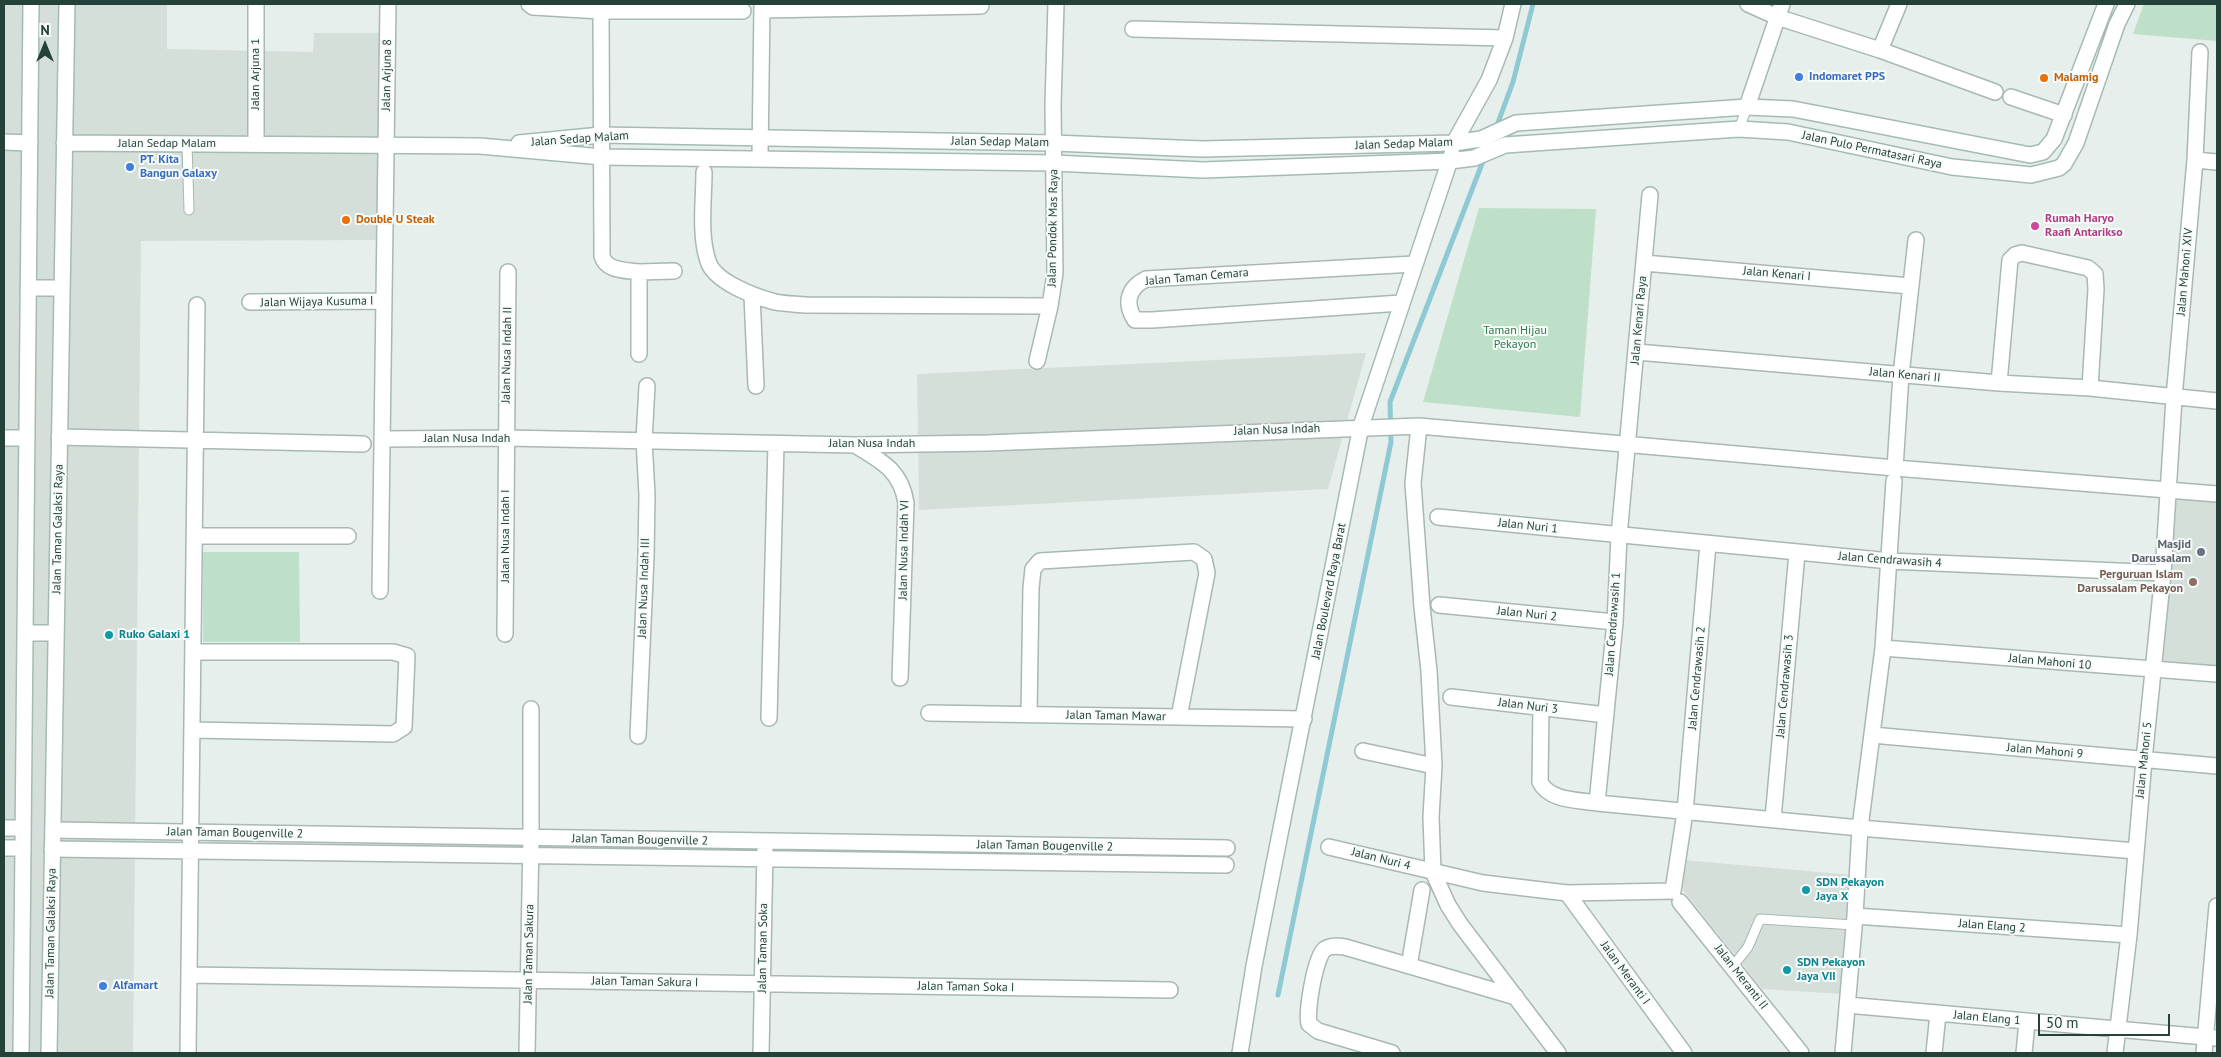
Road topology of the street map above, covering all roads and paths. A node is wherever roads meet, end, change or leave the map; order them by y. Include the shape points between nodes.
1 (31, 4) edge
2 (67, 4) edge
3 (256, 4) edge
4 (388, 4) edge
5 (528, 4) edge
6 (1056, 4) edge
7 (1513, 4) edge
8 (1748, 4) edge
9 (1899, 4) edge
10 (2106, 4) edge
11 (2127, 4) edge
12 (981, 6) dead end
13 (762, 7) edge
14 (1780, 10) edge
15 (601, 11) junction
16 (743, 11) dead end
17 (1133, 29) dead end
18 (1505, 38) junction
19 (1880, 50) junction
20 (2200, 52) dead end
21 (1995, 92) dead end
22 (2011, 97) dead end
23 (1747, 107) junction
24 (2064, 115) junction
25 (1516, 123) joint
26 (1739, 129) junction
27 (1888, 129) junction
28 (601, 135) junction
29 (761, 136) junction
30 (4, 142) edge
31 (30, 143) junction
32 (64, 143) junction
33 (1053, 143) junction
34 (1454, 143) junction
35 (187, 144) junction
36 (256, 144) junction
37 (1505, 145) joint
38 (386, 146) junction
39 (480, 146) junction
40 (1881, 152) junction
41 (602, 157) junction
42 (760, 158) junction
43 (2195, 160) junction
44 (1450, 161) junction
45 (2217, 162) edge
46 (1054, 163) junction
47 (704, 172) dead end
48 (1650, 195) dead end
49 (189, 210) dead end
50 (1916, 240) dead end
51 (1644, 263) junction
52 (1414, 264) junction
53 (674, 271) dead end
54 (508, 272) dead end
55 (639, 272) junction
56 (1910, 286) junction
57 (28, 288) junction
58 (62, 288) junction
59 (752, 295) junction
60 (384, 301) junction
61 (250, 302) dead end
62 (1401, 303) junction
63 (197, 304) dead end
64 (1050, 306) junction
65 (1637, 352) junction
66 (639, 354) dead end
67 (1037, 361) dead end
68 (1901, 375) junction
69 (1999, 383) junction
70 (646, 386) dead end
71 (756, 386) dead end
72 (2090, 388) junction
73 (2174, 398) junction
74 (2217, 401) edge
75 (1361, 426) junction
76 (1418, 426) junction
77 (59, 437) junction
78 (4, 438) edge
79 (27, 438) junction
80 (506, 438) junction
81 (383, 439) junction
82 (644, 440) junction
83 (196, 441) junction
84 (363, 444) dead end
85 (776, 444) junction
86 (1628, 444) junction
87 (855, 445) junction
88 (1894, 475) junction
89 (2169, 491) junction
90 (2217, 494) edge
91 (1438, 517) dead end
92 (195, 536) junction
93 (348, 536) dead end
94 (1619, 536) junction
95 (1708, 544) junction
96 (1797, 553) junction
97 (1890, 561) junction
98 (2163, 573) junction
99 (380, 591) dead end
100 (1439, 605) dead end
101 (1615, 622) junction
102 (25, 633) junction
103 (56, 633) junction
104 (505, 634) dead end
105 (1883, 648) junction
106 (194, 652) junction
107 (2154, 670) junction
108 (2217, 674) edge
109 (900, 678) dead end
110 (1451, 697) dead end
111 (1541, 707) junction
112 (531, 709) dead end
113 (929, 713) dead end
114 (1029, 715) junction
115 (1606, 715) junction
116 (1179, 717) junction
117 (769, 718) dead end
118 (1304, 719) junction
119 (193, 730) junction
120 (1872, 735) junction
121 (638, 736) dead end
122 (1363, 751) dead end
123 (2144, 760) junction
124 (1434, 766) junction
125 (2217, 766) edge
126 (1597, 803) junction
127 (1685, 812) junction
128 (1773, 819) junction
129 (4, 828) edge
130 (23, 828) junction
131 (1860, 828) junction
132 (52, 830) junction
133 (192, 833) junction
134 (531, 838) junction
135 (765, 842) junction
136 (1329, 847) dead end
137 (4, 848) edge
138 (23, 848) junction
139 (1227, 848) dead end
140 (52, 849) junction
141 (191, 851) junction
142 (2136, 851) junction
143 (530, 855) junction
144 (765, 858) junction
145 (1226, 865) dead end
146 (1433, 872) junction
147 (1422, 890) dead end
148 (1566, 894) junction
149 (1680, 902) dead end
150 (2217, 906) edge
151 (1855, 920) junction
152 (2129, 936) junction
153 (1409, 966) junction
154 (1733, 966) junction
155 (189, 975) junction
156 (528, 980) junction
157 (762, 984) junction
158 (1170, 990) dead end
159 (1516, 997) junction
160 (1847, 1006) junction
161 (1938, 1014) junction
162 (2026, 1022) junction
163 (2117, 1028) junction
164 (2211, 1037) edge
165 (1242, 1052) edge
166 (21, 1053) edge
167 (48, 1053) edge
168 (188, 1053) edge
169 (527, 1053) edge
170 (761, 1053) edge
171 (1392, 1053) edge
172 (1558, 1053) edge
173 (1684, 1053) edge
174 (1801, 1053) edge
175 (1843, 1053) edge
176 (1934, 1053) edge
177 (2024, 1053) edge
178 (2115, 1053) edge
179 (2204, 1053) edge

1 - 31 street
2 - 32 street, Jalan Taman Galaksi Raya
3 - 36 street, Jalan Arjuna 1
4 - 38 street, Jalan Arjuna 8
5 - 15 street via 533,7
6 - 33 street, Jalan Pondok Mas Raya
7 - 18 street, Jalan Boulevard Raya Barat
8 - 14 street
9 - 19 street
10 - 24 street, Jalan Pulo Permatasari Raya
11 - 40 street, Jalan Pulo Permatasari Raya via 2076,143 2059,168 2031,175 1952,168
12 - 13 street
13 - 29 street
14 - 19 street
14 - 23 street
15 - 16 street
15 - 28 street
17 - 18 street
18 - 34 street, Jalan Boulevard Raya Barat via 1489,80
19 - 21 street
20 - 43 street, Jalan Mahoni XIV
22 - 24 street
23 - 25 street, Jalan Pulo Permatasari Raya
23 - 26 lane
23 - 27 street, Jalan Pulo Permatasari Raya via 1793,109
24 - 27 street, Jalan Pulo Permatasari Raya via 2049,147 2030,156
25 - 34 street, Jalan Sedap Malam via 1481,139
26 - 37 street, Jalan Pulo Permatasari Raya
26 - 40 street, Jalan Pulo Permatasari Raya via 1788,132
27 - 40 street
28 - 29 street, Jalan Sedap Malam
28 - 39 street, Jalan Sedap Malam
28 - 41 street
29 - 33 street, Jalan Sedap Malam
29 - 42 street
30 - 31 street
31 - 57 street
32 - 35 street, Jalan Sedap Malam
32 - 58 street, Jalan Taman Galaksi Raya
33 - 34 street, Jalan Sedap Malam via 1202,149
33 - 46 street, Jalan Pondok Mas Raya
34 - 44 street, Jalan Boulevard Raya Barat
35 - 36 street, Jalan Sedap Malam
35 - 49 lane
36 - 38 street, Jalan Sedap Malam
37 - 44 street, Jalan Sedap Malam via 1474,158
38 - 39 street, Jalan Sedap Malam
38 - 60 street, Jalan Arjuna 8
39 - 41 street, Jalan Sedap Malam
41 - 42 street, Jalan Sedap Malam
41 - 55 street via 602,256 611,267
42 - 46 street, Jalan Sedap Malam
43 - 45 street
43 - 73 street, Jalan Mahoni XIV
44 - 46 street, Jalan Sedap Malam via 1203,170
44 - 52 street, Jalan Boulevard Raya Barat
46 - 64 street, Jalan Pondok Mas Raya via 1055,273
47 - 59 street via 704,245 708,263 721,278
48 - 51 street, Jalan Kenari Raya
50 - 56 street
51 - 56 street, Jalan Kenari I
51 - 65 street, Jalan Kenari Raya
52 - 62 street, Jalan Boulevard Raya Barat
52 - 62 street, Jalan Taman Cemara via 1146,279 1135,284 1130,295 1130,311 1135,320
53 - 55 street
54 - 80 street, Jalan Nusa Indah II
55 - 66 street
56 - 68 street
57 - 58 street
57 - 79 street
58 - 77 street, Jalan Taman Galaksi Raya
59 - 64 street via 777,302 806,304
59 - 71 street
60 - 61 street, Jalan Wijaya Kusuma I
60 - 81 street, Jalan Arjuna 8
62 - 75 street, Jalan Boulevard Raya Barat
63 - 83 street
64 - 67 street, Jalan Pondok Mas Raya
65 - 68 street, Jalan Kenari II
65 - 86 street, Jalan Kenari Raya
68 - 69 street, Jalan Kenari II
68 - 88 street
69 - 72 street, Jalan Kenari II
69 - 72 street via 2010,260 2022,254 2088,268 2095,274
70 - 82 street, Jalan Nusa Indah III
72 - 73 street, Jalan Kenari II
73 - 74 street, Jalan Kenari II
73 - 89 street, Jalan Mahoni XIV
75 - 76 street, Jalan Nusa Indah
75 - 87 street, Jalan Nusa Indah via 987,443
75 - 118 street, Jalan Boulevard Raya Barat
76 - 86 street, Jalan Nusa Indah
76 - 124 street via 1413,483
77 - 83 street
77 - 103 street, Jalan Taman Galaksi Raya
78 - 79 street
79 - 102 street
80 - 81 street, Jalan Nusa Indah
80 - 82 street, Jalan Nusa Indah
80 - 104 street, Jalan Nusa Indah I
81 - 99 street, Jalan Arjuna 8
82 - 85 street, Jalan Nusa Indah
82 - 121 street, Jalan Nusa Indah III via 647,513
83 - 84 street
83 - 92 street
85 - 87 street, Jalan Nusa Indah
85 - 117 street
86 - 88 street, Jalan Nusa Indah
86 - 94 street, Jalan Cendrawasih 1
87 - 109 street, Jalan Nusa Indah VI via 887,465 904,488
88 - 89 street, Jalan Nusa Indah
88 - 97 street
89 - 90 street, Jalan Nusa Indah
89 - 98 street, Jalan Mahoni 5
91 - 94 street, Jalan Nuri 1
92 - 93 street
92 - 106 street
94 - 95 street, Jalan Cendrawasih 4
94 - 101 street, Jalan Cendrawasih 1
95 - 96 street, Jalan Cendrawasih 4
95 - 127 street, Jalan Cendrawasih 2
96 - 97 street, Jalan Cendrawasih 4
96 - 128 street, Jalan Cendrawasih 3
97 - 98 street, Jalan Cendrawasih 4
97 - 105 street
98 - 107 street, Jalan Mahoni 5
100 - 101 street, Jalan Nuri 2
101 - 115 street, Jalan Cendrawasih 1
102 - 103 street
102 - 130 street
103 - 132 street, Jalan Taman Galaksi Raya
105 - 107 street, Jalan Mahoni 10
105 - 120 street
106 - 119 street
106 - 119 street via 394,652 407,656 404,727 393,734
107 - 108 street, Jalan Mahoni 10
107 - 123 street, Jalan Mahoni 5
110 - 111 street, Jalan Nuri 3
111 - 115 street, Jalan Nuri 3
111 - 126 street via 1541,785 1556,796
112 - 134 street
113 - 114 street, Jalan Taman Mawar
114 - 116 street, Jalan Taman Mawar
114 - 116 street via 1033,569 1040,561 1194,552 1204,559 1207,573
115 - 126 street, Jalan Cendrawasih 1
116 - 118 street, Jalan Taman Mawar
118 - 165 street, Jalan Boulevard Raya Barat via 1254,966
119 - 133 street
120 - 123 street, Jalan Mahoni 9
120 - 131 street
122 - 124 street
123 - 125 street, Jalan Mahoni 9
123 - 142 street, Jalan Mahoni 5
124 - 146 street via 1431,817
126 - 127 street
127 - 128 street
127 - 148 street, Jalan Cendrawasih 2 via 1673,891
128 - 131 street
129 - 130 street
130 - 138 street
131 - 142 street
131 - 151 street
132 - 133 street, Jalan Taman Bougenville 2
132 - 140 street, Jalan Taman Galaksi Raya
133 - 134 street, Jalan Taman Bougenville 2
133 - 141 street
134 - 135 street, Jalan Taman Bougenville 2
134 - 143 street, Jalan Taman Sakura
135 - 139 street, Jalan Taman Bougenville 2
135 - 144 street, Jalan Taman Soka
136 - 146 street, Jalan Nuri 4
137 - 138 street
138 - 166 street
140 - 141 street, Jalan Taman Bougenville 2
140 - 167 street, Jalan Taman Galaksi Raya
141 - 143 street, Jalan Taman Bougenville 2
141 - 155 street
142 - 152 street, Jalan Mahoni 5
143 - 144 street, Jalan Taman Bougenville 2
143 - 156 street, Jalan Taman Sakura
144 - 145 street, Jalan Taman Bougenville 2
144 - 157 street, Jalan Taman Soka
146 - 148 street, Jalan Nuri 4 via 1483,883
146 - 159 street via 1460,924
147 - 153 street
148 - 173 street, Jalan Meranti I
149 - 154 street, Jalan Meranti II
150 - 164 street
151 - 152 street, Jalan Elang 2
151 - 154 lane via 1760,919 1748,946
151 - 160 street
152 - 163 street, Jalan Mahoni 5
153 - 159 street
153 - 171 street via 1337,945 1322,951 1318,957 1308,1012 1309,1024 1318,1031
154 - 174 street, Jalan Meranti II
155 - 156 street, Jalan Taman Sakura I
155 - 168 street
156 - 157 street, Jalan Taman Sakura I
156 - 169 street, Jalan Taman Sakura
157 - 158 street, Jalan Taman Soka I
157 - 170 street, Jalan Taman Soka
159 - 172 street
160 - 161 street, Jalan Elang 1
160 - 175 street
161 - 162 street, Jalan Elang 1
161 - 176 street
162 - 163 street, Jalan Elang 1
162 - 177 street
163 - 164 street, Jalan Elang 1
163 - 178 street, Jalan Mahoni 5
164 - 179 street

